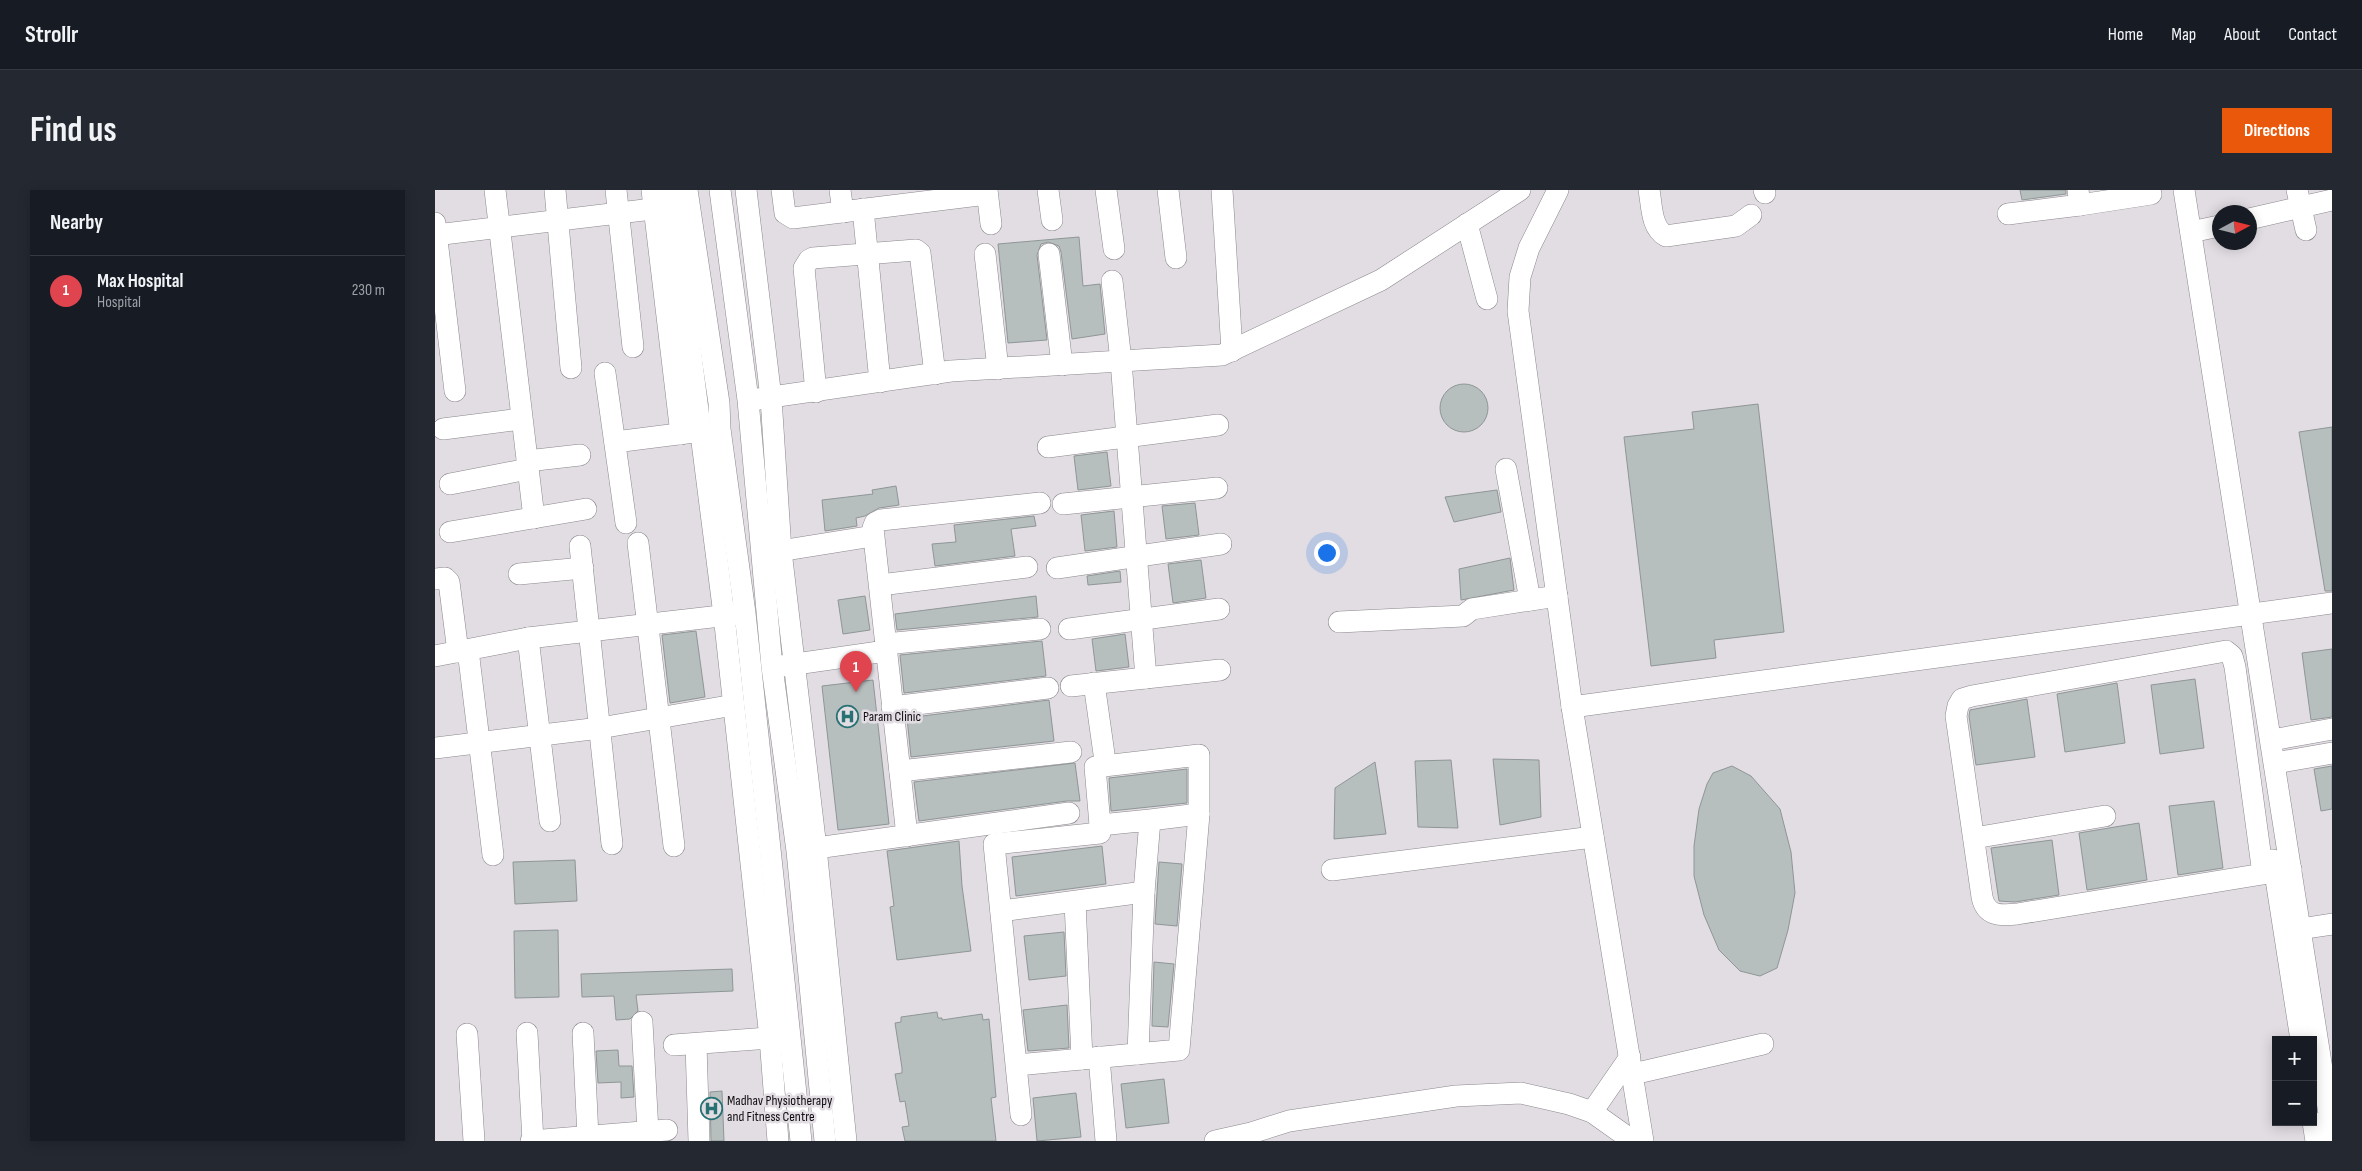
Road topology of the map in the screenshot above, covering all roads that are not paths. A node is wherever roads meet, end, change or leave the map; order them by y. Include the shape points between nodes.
1 (495, 190) edge
2 (555, 190) edge
3 (616, 190) edge
4 (720, 190) edge
5 (746, 190) edge
6 (782, 190) edge
7 (840, 190) edge
8 (1048, 190) edge
9 (1106, 190) edge
10 (1168, 190) edge
11 (1222, 190) edge
12 (1520, 190) edge
13 (1557, 190) edge
14 (1649, 190) edge
15 (2172, 190) edge
16 (2184, 190) edge
17 (987, 192) edge
18 (2151, 194) dead end
19 (2079, 198) edge
20 (671, 199) edge
21 (2299, 199) edge
22 (2332, 200) edge
23 (853, 211) junction
24 (618, 214) junction
25 (2008, 214) dead end
26 (1751, 215) dead end
27 (2257, 216) edge
28 (1052, 220) dead end
29 (559, 221) junction
30 (991, 224) dead end
31 (1467, 224) junction
32 (500, 228) junction
33 (2212, 228) edge
34 (2306, 230) dead end
35 (436, 231) edge
36 (2191, 232) junction
37 (1114, 248) dead end
38 (867, 253) junction
39 (985, 254) dead end
40 (1049, 254) dead end
41 (1177, 258) dead end
42 (1112, 281) dead end
43 (1487, 299) dead end
44 (633, 347) dead end
45 (1232, 350) junction
46 (1121, 361) junction
47 (1062, 365) junction
48 (571, 368) dead end
49 (999, 369) junction
50 (605, 373) dead end
51 (935, 374) junction
52 (880, 382) junction
53 (455, 392) dead end
54 (816, 392) junction
55 (771, 398) junction
56 (748, 400) junction
57 (521, 419) junction
58 (1218, 425) dead end
59 (443, 429) dead end
60 (701, 431) junction
61 (1127, 437) junction
62 (615, 442) junction
63 (1048, 447) dead end
64 (580, 455) dead end
65 (528, 465) junction
66 (1506, 469) dead end
67 (450, 484) dead end
68 (1217, 488) dead end
69 (1131, 495) junction
70 (1040, 503) dead end
71 (1063, 504) dead end
72 (586, 509) dead end
73 (534, 518) junction
74 (626, 523) dead end
75 (450, 532) dead end
76 (873, 536) junction
77 (638, 543) dead end
78 (1221, 544) dead end
79 (581, 546) dead end
80 (772, 552) junction
81 (1136, 556) junction
82 (1027, 567) dead end
83 (583, 568) junction
84 (1057, 568) dead end
85 (519, 574) dead end
86 (435, 579) edge
87 (880, 585) junction
88 (1557, 596) junction
89 (1530, 600) junction
90 (2332, 603) edge
91 (788, 608) junction
92 (1219, 609) dead end
93 (767, 610) junction
94 (734, 614) junction
95 (2244, 616) junction
96 (1142, 619) junction
97 (1339, 622) dead end
98 (648, 624) junction
99 (1040, 628) dead end
100 (2161, 628) junction
101 (1069, 629) dead end
102 (590, 631) junction
103 (528, 638) junction
104 (885, 648) junction
105 (463, 651) junction
106 (435, 656) edge
107 (2165, 661) junction
108 (795, 664) junction
109 (772, 668) junction
110 (1220, 670) dead end
111 (1146, 678) junction
112 (1094, 683) junction
113 (1071, 686) dead end
114 (1048, 688) dead end
115 (733, 705) junction
116 (892, 707) junction
117 (1572, 707) junction
118 (659, 716) junction
119 (600, 728) junction
120 (2332, 729) edge
121 (539, 735) junction
122 (2272, 740) junction
123 (479, 742) junction
124 (435, 748) edge
125 (1071, 752) dead end
126 (1104, 754) dead end
127 (2332, 754) edge
128 (2275, 763) junction
129 (900, 771) junction
130 (1069, 814) dead end
131 (1199, 814) junction
132 (2105, 816) dead end
133 (1150, 820) junction
134 (550, 821) dead end
135 (1100, 826) junction
136 (907, 836) junction
137 (1593, 837) junction
138 (1974, 838) junction
139 (612, 844) dead end
140 (674, 846) dead end
141 (806, 850) junction
142 (493, 855) dead end
143 (1332, 870) dead end
144 (2276, 872) junction
145 (1144, 892) junction
146 (1075, 902) junction
147 (1001, 911) junction
148 (2332, 924) edge
149 (2301, 929) junction
150 (642, 1022) dead end
151 (527, 1033) dead end
152 (583, 1033) dead end
153 (467, 1034) dead end
154 (2300, 1036) edge
155 (780, 1037) junction
156 (696, 1044) junction
157 (1763, 1044) dead end
158 (674, 1045) dead end
159 (1138, 1054) junction
160 (1089, 1058) junction
161 (1017, 1065) junction
162 (1631, 1066) junction
163 (1592, 1112) junction
164 (1021, 1115) dead end
165 (2314, 1126) edge
166 (1099, 1132) edge
167 (2332, 1133) edge
168 (588, 1137) junction
169 (1250, 1137) edge
170 (474, 1141) edge
171 (532, 1141) edge
172 (699, 1141) edge
173 (778, 1141) edge
174 (801, 1141) edge
175 (825, 1141) edge
176 (846, 1141) edge
177 (1215, 1141) edge
178 (1633, 1141) edge
179 (1643, 1141) edge
180 (2316, 1141) edge

1 - 32 street
2 - 29 street
3 - 24 street
4 - 56 street
5 - 55 street
6 - 23 street via 784,208 789,217
7 - 23 street
8 - 28 street
9 - 37 street
10 - 41 street
11 - 45 street
12 - 31 street
13 - 88 street via 1529,248 1520,277 1518,311
14 - 26 street via 1655,224 1659,232 1667,236 1736,226
15 - 95 street
16 - 36 street
17 - 23 street
17 - 30 street
18 - 19 street
19 - 25 street
20 - 24 street
20 - 60 street
20 - 60 street via 719,403
21 - 22 street
21 - 27 street
21 - 34 street
23 - 38 street
24 - 29 street
24 - 44 street
29 - 32 street
29 - 48 street
31 - 43 street
31 - 45 street via 1381,280
32 - 35 street
32 - 57 street
33 - 36 street
35 - 53 street
36 - 95 street
38 - 51 street via 916,250 920,253
38 - 52 street
38 - 54 street via 813,258 806,263
39 - 49 street
40 - 47 street
42 - 46 street
45 - 46 street via 1222,355
46 - 47 street
46 - 61 street
47 - 49 street
49 - 51 street
50 - 62 street
51 - 52 street
52 - 54 street
54 - 55 street
55 - 56 street
55 - 80 street
56 - 80 street
57 - 59 street
57 - 65 street
58 - 61 street
60 - 62 street
60 - 94 street
61 - 63 street
61 - 69 street
62 - 74 street
64 - 65 street
65 - 67 street
65 - 73 street
66 - 89 street
68 - 69 street
69 - 71 street
69 - 81 street
70 - 76 street via 881,520 875,523
72 - 73 street
73 - 75 street
76 - 80 street
76 - 87 street
77 - 98 street
78 - 81 street
79 - 83 street
80 - 91 street
80 - 93 street
81 - 84 street
81 - 96 street
82 - 87 street
83 - 85 street
83 - 102 street
86 - 105 street via 445,578 449,582
87 - 104 street
88 - 89 street
88 - 117 street
89 - 97 street via 1472,609 1463,616
90 - 95 street
91 - 93 street
91 - 108 street
92 - 96 street
93 - 94 street
93 - 109 street
94 - 98 street
94 - 115 street
94 - 155 street
95 - 100 street
95 - 122 street
95 - 144 street
96 - 101 street
96 - 111 street
98 - 102 street
98 - 118 street
99 - 104 street
100 - 107 street
100 - 117 street
102 - 103 street
102 - 119 street
103 - 105 street
103 - 121 street
104 - 108 street
104 - 116 street
105 - 106 street
105 - 123 street
107 - 138 street via 1962,699 1956,716
107 - 144 street via 2220,651 2232,656
108 - 109 street
108 - 141 street
109 - 141 street
110 - 111 street
111 - 112 street
112 - 113 street
112 - 126 street
114 - 116 street
115 - 118 street
115 - 155 street
116 - 129 street
117 - 137 street
118 - 119 street
118 - 140 street
119 - 121 street
119 - 139 street
120 - 122 street
121 - 123 street
121 - 134 street
122 - 128 street
123 - 124 street
123 - 142 street
125 - 129 street
127 - 128 street
128 - 144 street
129 - 136 street
130 - 136 street
131 - 133 street
131 - 135 street via 1199,755 1095,767
131 - 159 street via 1179,1050
132 - 138 street
133 - 135 street
133 - 145 street
135 - 147 street via 1101,833 994,844
136 - 141 street
137 - 143 street
137 - 162 street
138 - 144 street via 1984,904 1993,914 1999,915
141 - 175 street
141 - 176 street
144 - 149 street
144 - 154 street
145 - 146 street
145 - 159 street
146 - 147 street
146 - 160 street
147 - 161 street
148 - 149 street
149 - 167 street
150 - 168 street via 657,1131
151 - 171 street
152 - 168 street
153 - 170 street
155 - 156 street
155 - 173 street
155 - 174 street
156 - 158 street
156 - 172 street
157 - 162 street
159 - 160 street
160 - 161 street
160 - 166 street
161 - 164 street
162 - 163 street
162 - 179 street
163 - 169 street via 1521,1093 1456,1096 1289,1121
163 - 178 street
165 - 180 street
168 - 171 street
169 - 177 street

